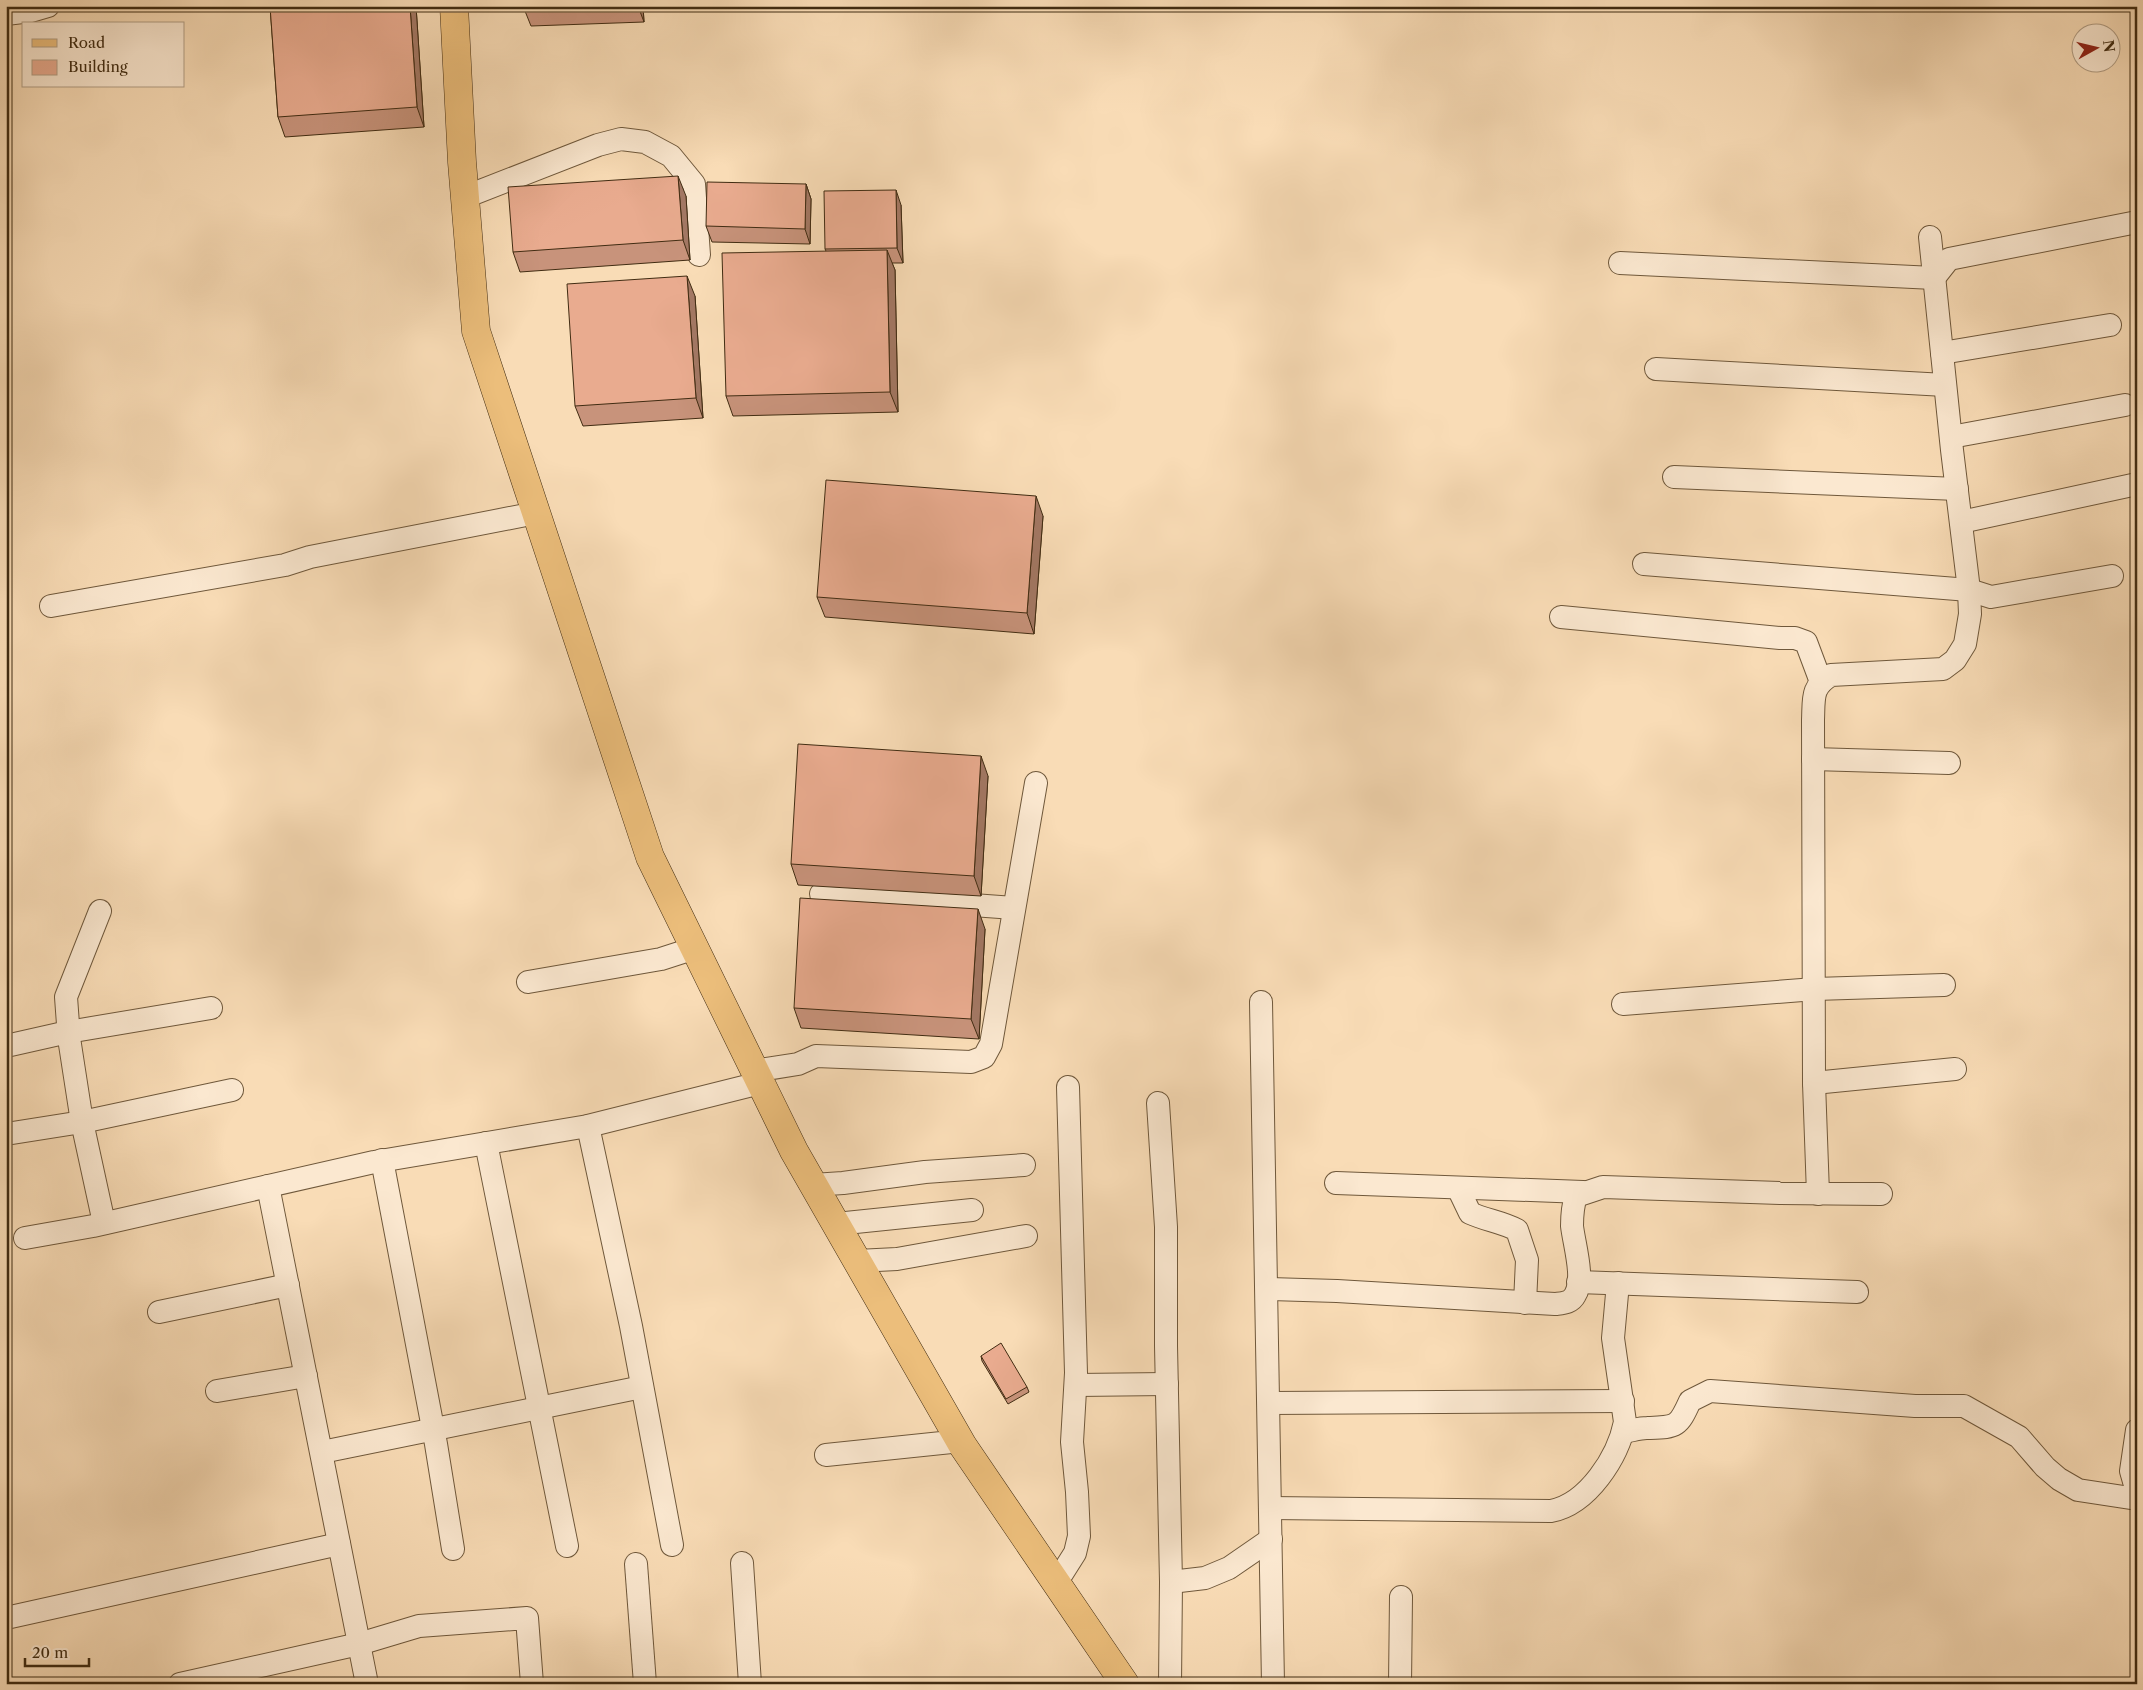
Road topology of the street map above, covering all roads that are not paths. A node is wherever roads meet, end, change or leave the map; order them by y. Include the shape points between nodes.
1 (48, 6) edge
2 (454, 6) edge
3 (6, 14) edge
4 (465, 197) junction
5 (2137, 222) edge
6 (1930, 237) dead end
7 (699, 255) dead end
8 (1620, 262) dead end
9 (1934, 278) junction
10 (2110, 325) dead end
11 (1942, 353) junction
12 (1656, 369) dead end
13 (1945, 385) junction
14 (2125, 404) dead end
15 (1951, 437) junction
16 (1674, 477) dead end
17 (2137, 484) edge
18 (1957, 489) junction
19 (536, 513) junction
20 (1961, 522) junction
21 (1644, 564) dead end
22 (2112, 576) dead end
23 (1970, 590) junction
24 (51, 606) dead end
25 (1561, 617) dead end
26 (1820, 682) junction
27 (1813, 759) junction
28 (1950, 762) dead end
29 (1036, 783) dead end
30 (821, 894) dead end
31 (1014, 908) junction
32 (100, 911) dead end
33 (695, 948) junction
34 (528, 982) dead end
35 (1944, 985) dead end
36 (1815, 989) junction
37 (1261, 1002) dead end
38 (1623, 1004) dead end
39 (211, 1008) dead end
40 (68, 1032) junction
41 (6, 1046) edge
42 (1955, 1069) dead end
43 (757, 1077) junction
44 (1814, 1083) junction
45 (1068, 1087) dead end
46 (232, 1090) dead end
47 (1158, 1103) dead end
48 (82, 1122) junction
49 (588, 1126) junction
50 (6, 1134) edge
51 (486, 1143) junction
52 (382, 1160) junction
53 (1024, 1165) dead end
54 (1336, 1183) dead end
55 (813, 1185) junction
56 (268, 1186) junction
57 (1458, 1188) junction
58 (1583, 1192) junction
59 (1818, 1194) junction
60 (1881, 1194) dead end
61 (972, 1210) dead end
62 (104, 1223) junction
63 (836, 1224) junction
64 (1026, 1236) dead end
65 (25, 1238) dead end
66 (857, 1261) junction
67 (1578, 1282) junction
68 (1618, 1283) junction
69 (288, 1285) junction
70 (1267, 1289) junction
71 (1857, 1292) dead end
72 (1525, 1303) junction
73 (160, 1312) dead end
74 (306, 1376) junction
75 (1167, 1384) junction
76 (1076, 1385) junction
77 (642, 1387) junction
78 (217, 1391) dead end
79 (1623, 1401) junction
80 (1269, 1403) junction
81 (538, 1410) junction
82 (434, 1430) junction
83 (2137, 1430) edge
84 (1623, 1432) junction
85 (961, 1441) junction
86 (322, 1452) junction
87 (826, 1455) dead end
88 (2137, 1492) edge
89 (2137, 1498) edge
90 (1270, 1508) junction
91 (1271, 1539) junction
92 (339, 1544) junction
93 (672, 1545) dead end
94 (567, 1546) dead end
95 (454, 1549) dead end
96 (742, 1563) dead end
97 (636, 1564) dead end
98 (1171, 1582) junction
99 (1056, 1583) junction
100 (1401, 1597) dead end
101 (6, 1618) edge
102 (359, 1644) junction
103 (180, 1684) edge
104 (367, 1684) edge
105 (532, 1684) edge
106 (645, 1684) edge
107 (750, 1684) edge
108 (1125, 1684) edge
109 (1170, 1684) edge
110 (1273, 1684) edge
111 (1400, 1684) edge

1 - 3 street
2 - 4 main road
4 - 7 street via 598,145 621,139 645,142 671,156 694,184
4 - 19 main road via 476,331
5 - 9 street via 1949,259
6 - 9 street
8 - 9 street
9 - 11 street
10 - 11 street
11 - 13 street
12 - 13 street
13 - 15 street
14 - 15 street
15 - 18 street
16 - 18 street
17 - 20 street
18 - 20 street
19 - 24 street via 310,557 285,565
19 - 33 main road via 650,857
20 - 23 street
21 - 23 street
22 - 23 street via 1991,597
23 - 26 street via 1966,644 1955,660 1943,669 1831,675
25 - 26 street via 1795,638 1806,642
26 - 27 street via 1814,692
27 - 28 street
27 - 36 street
29 - 31 street
30 - 31 street
31 - 43 street via 991,1044 984,1057 971,1062 816,1056
32 - 40 street via 66,997
33 - 34 street via 661,959
33 - 43 main road
35 - 36 street
36 - 38 street
36 - 44 street
37 - 70 street
39 - 40 street
40 - 41 street
40 - 48 street
42 - 44 street
43 - 49 street
43 - 55 main road
44 - 59 street
45 - 76 street
46 - 48 street
47 - 75 street via 1165,1189
48 - 50 street
48 - 62 street
49 - 51 street
49 - 77 street
51 - 52 street
51 - 81 street
52 - 56 street
52 - 82 street
53 - 55 street
54 - 57 street
55 - 63 main road
56 - 62 street
56 - 69 street
57 - 58 street
57 - 72 street via 1470,1213 1517,1230 1527,1260
58 - 59 street via 1603,1187
58 - 67 street via 1576,1196 1572,1225
59 - 60 street
61 - 63 street
62 - 65 street
63 - 66 main road
64 - 66 street via 897,1259
66 - 85 main road
67 - 68 street
67 - 72 street via 1576,1295 1568,1302
68 - 71 street
68 - 79 street via 1613,1338
69 - 73 street
69 - 74 street
70 - 72 street
70 - 80 street
74 - 78 street
74 - 86 street
75 - 76 street
75 - 98 street
76 - 99 street via 1072,1442 1078,1492 1078,1536 1075,1553
77 - 81 street
77 - 93 street
79 - 80 street
79 - 84 street via 1626,1422
80 - 90 street
81 - 82 street
81 - 94 street
82 - 86 street
82 - 95 street
83 - 88 street via 2131,1471
84 - 89 street via 1674,1426 1683,1417 1690,1401 1710,1392 1915,1406 1964,1406 2019,1437 2045,1467 2078,1490
84 - 90 street via 1604,1469 1585,1495 1563,1509
85 - 87 street
85 - 99 main road
86 - 92 street
90 - 91 street
91 - 98 street via 1229,1568 1205,1578
91 - 110 street
92 - 101 street
92 - 102 street
96 - 107 street
97 - 106 street
98 - 109 street
99 - 108 main road
100 - 111 street
102 - 103 street
102 - 104 street
102 - 105 street via 419,1626 527,1618

